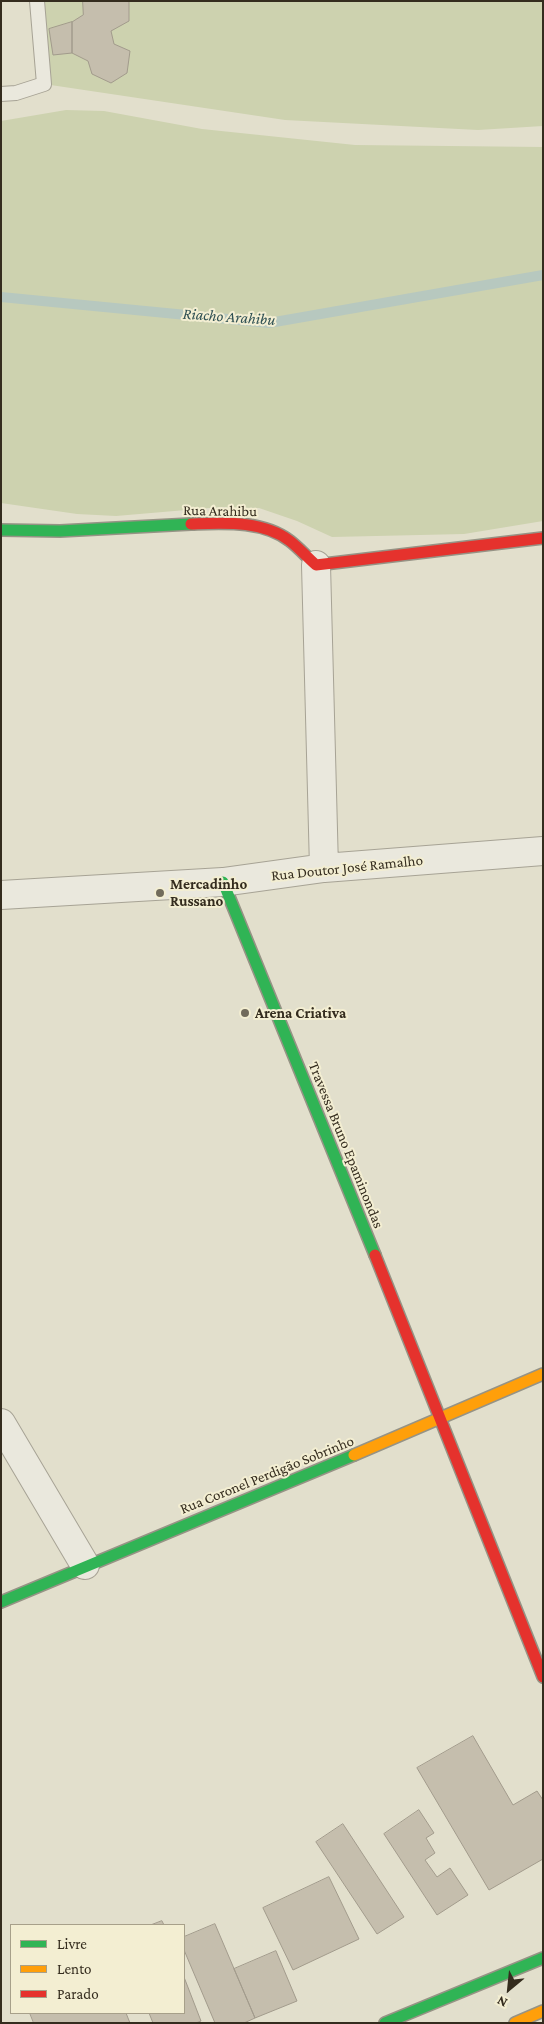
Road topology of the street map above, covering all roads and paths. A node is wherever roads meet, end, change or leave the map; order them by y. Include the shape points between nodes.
1 (37, 1) edge
2 (1, 94) edge
3 (1, 530) edge
4 (543, 538) edge
5 (316, 565) junction
6 (543, 851) edge
7 (324, 868) junction
8 (224, 882) junction
9 (1, 895) edge
10 (543, 1374) edge
11 (442, 1420) junction
12 (1, 1423) edge
13 (85, 1565) junction
14 (1, 1602) edge
15 (543, 1677) edge
16 (543, 1958) edge
17 (543, 2011) edge
18 (385, 2023) edge
19 (515, 2023) edge

1 - 2 lane via 44,84
3 - 5 street, Rua Arahibu via 60,531 217,523 263,527 289,540
4 - 5 street
5 - 7 street
6 - 7 street, Rua Doutor José Ramalho
7 - 8 street, Rua Doutor José Ramalho
8 - 9 street, Rua Doutor José Ramalho
8 - 11 street, Travessa Bruno Epaminondas
10 - 11 street, Rua Coronel Perdigão Sobrinho
11 - 13 street, Rua Coronel Perdigão Sobrinho
11 - 15 street, Travessa Bruno Epaminondas
12 - 13 street
13 - 14 street, Rua Coronel Perdigão Sobrinho
16 - 18 street
17 - 19 street

